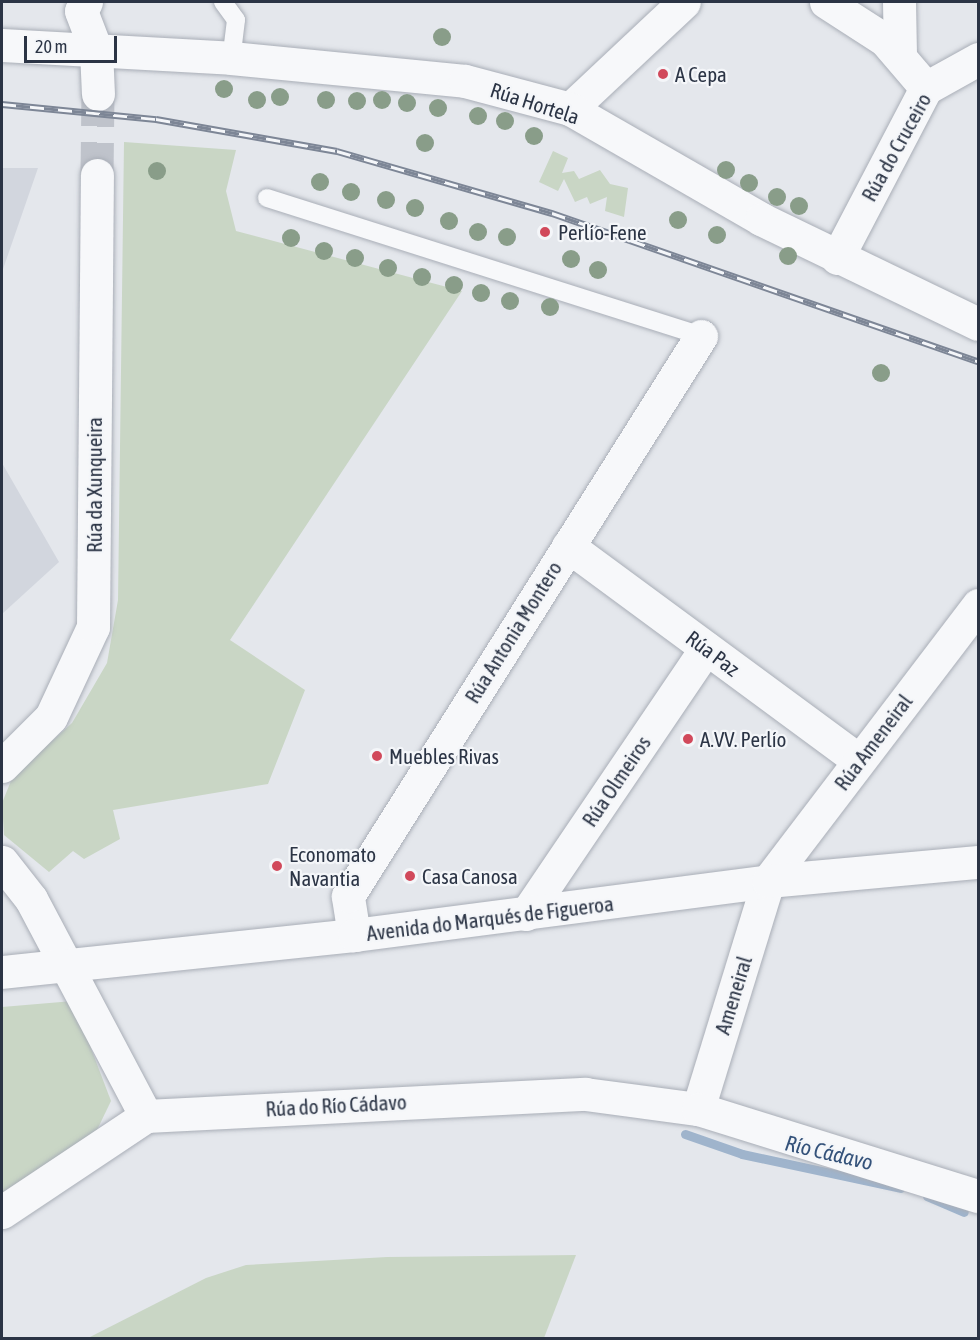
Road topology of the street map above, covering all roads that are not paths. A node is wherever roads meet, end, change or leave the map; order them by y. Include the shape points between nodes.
1 (86, 2) edge
2 (223, 2) edge
3 (684, 2) edge
4 (826, 2) edge
5 (899, 2) edge
6 (2, 45) edge
7 (96, 50) junction
8 (900, 53) junction
9 (231, 58) junction
10 (978, 59) edge
11 (926, 88) junction
12 (98, 94) tunnel mouth
13 (570, 109) junction
14 (97, 175) tunnel mouth
15 (267, 198) dead end
16 (837, 258) junction
17 (978, 324) edge
18 (701, 336) joint
19 (568, 546) junction
20 (978, 605) edge
21 (706, 648) junction
22 (858, 760) junction
23 (2, 766) edge
24 (2, 862) edge
25 (978, 862) edge
26 (768, 880) junction
27 (526, 914) junction
28 (354, 935) junction
29 (70, 968) junction
30 (2, 972) edge
31 (698, 1109) junction
32 (146, 1116) junction
33 (978, 1196) edge
34 (2, 1212) edge

1 - 7 street via 81,11
2 - 9 lane via 236,20
3 - 13 street
4 - 8 street
5 - 8 street
6 - 7 street, Rúa Hortela
7 - 9 street, Rúa Hortela
7 - 12 street
8 - 11 street
9 - 13 street, Rúa Hortela via 465,81
10 - 11 street, Rúa do Cruceiro
11 - 16 street, Rúa do Cruceiro
13 - 16 street, Rúa Hortela
14 - 23 street, Rúa da Xunqueira via 93,627 51,717
15 - 18 lane
16 - 17 street, Rúa Hortela
18 - 19 street, Rúa Antonia Montero
19 - 21 street, Rúa Paz
19 - 28 street, Rúa Antonia Montero via 348,896
20 - 22 street, Rúa Ameneiral
21 - 22 street, Rúa Paz
21 - 27 street, Rúa Olmeiros
22 - 26 street, Rúa Ameneiral
24 - 29 street via 31,898
25 - 26 street, Avenida do Marqués de Figueroa
26 - 27 street, Avenida do Marqués de Figueroa
26 - 31 street, Ameneiral
27 - 28 street, Avenida do Marqués de Figueroa
28 - 29 street, Avenida do Marqués de Figueroa
29 - 30 street, Avenida do Marqués de Figueroa
29 - 32 street
31 - 32 street, Rúa do Río Cádavo via 585,1094
31 - 33 street, Rúa do Río Cádavo
32 - 34 street

